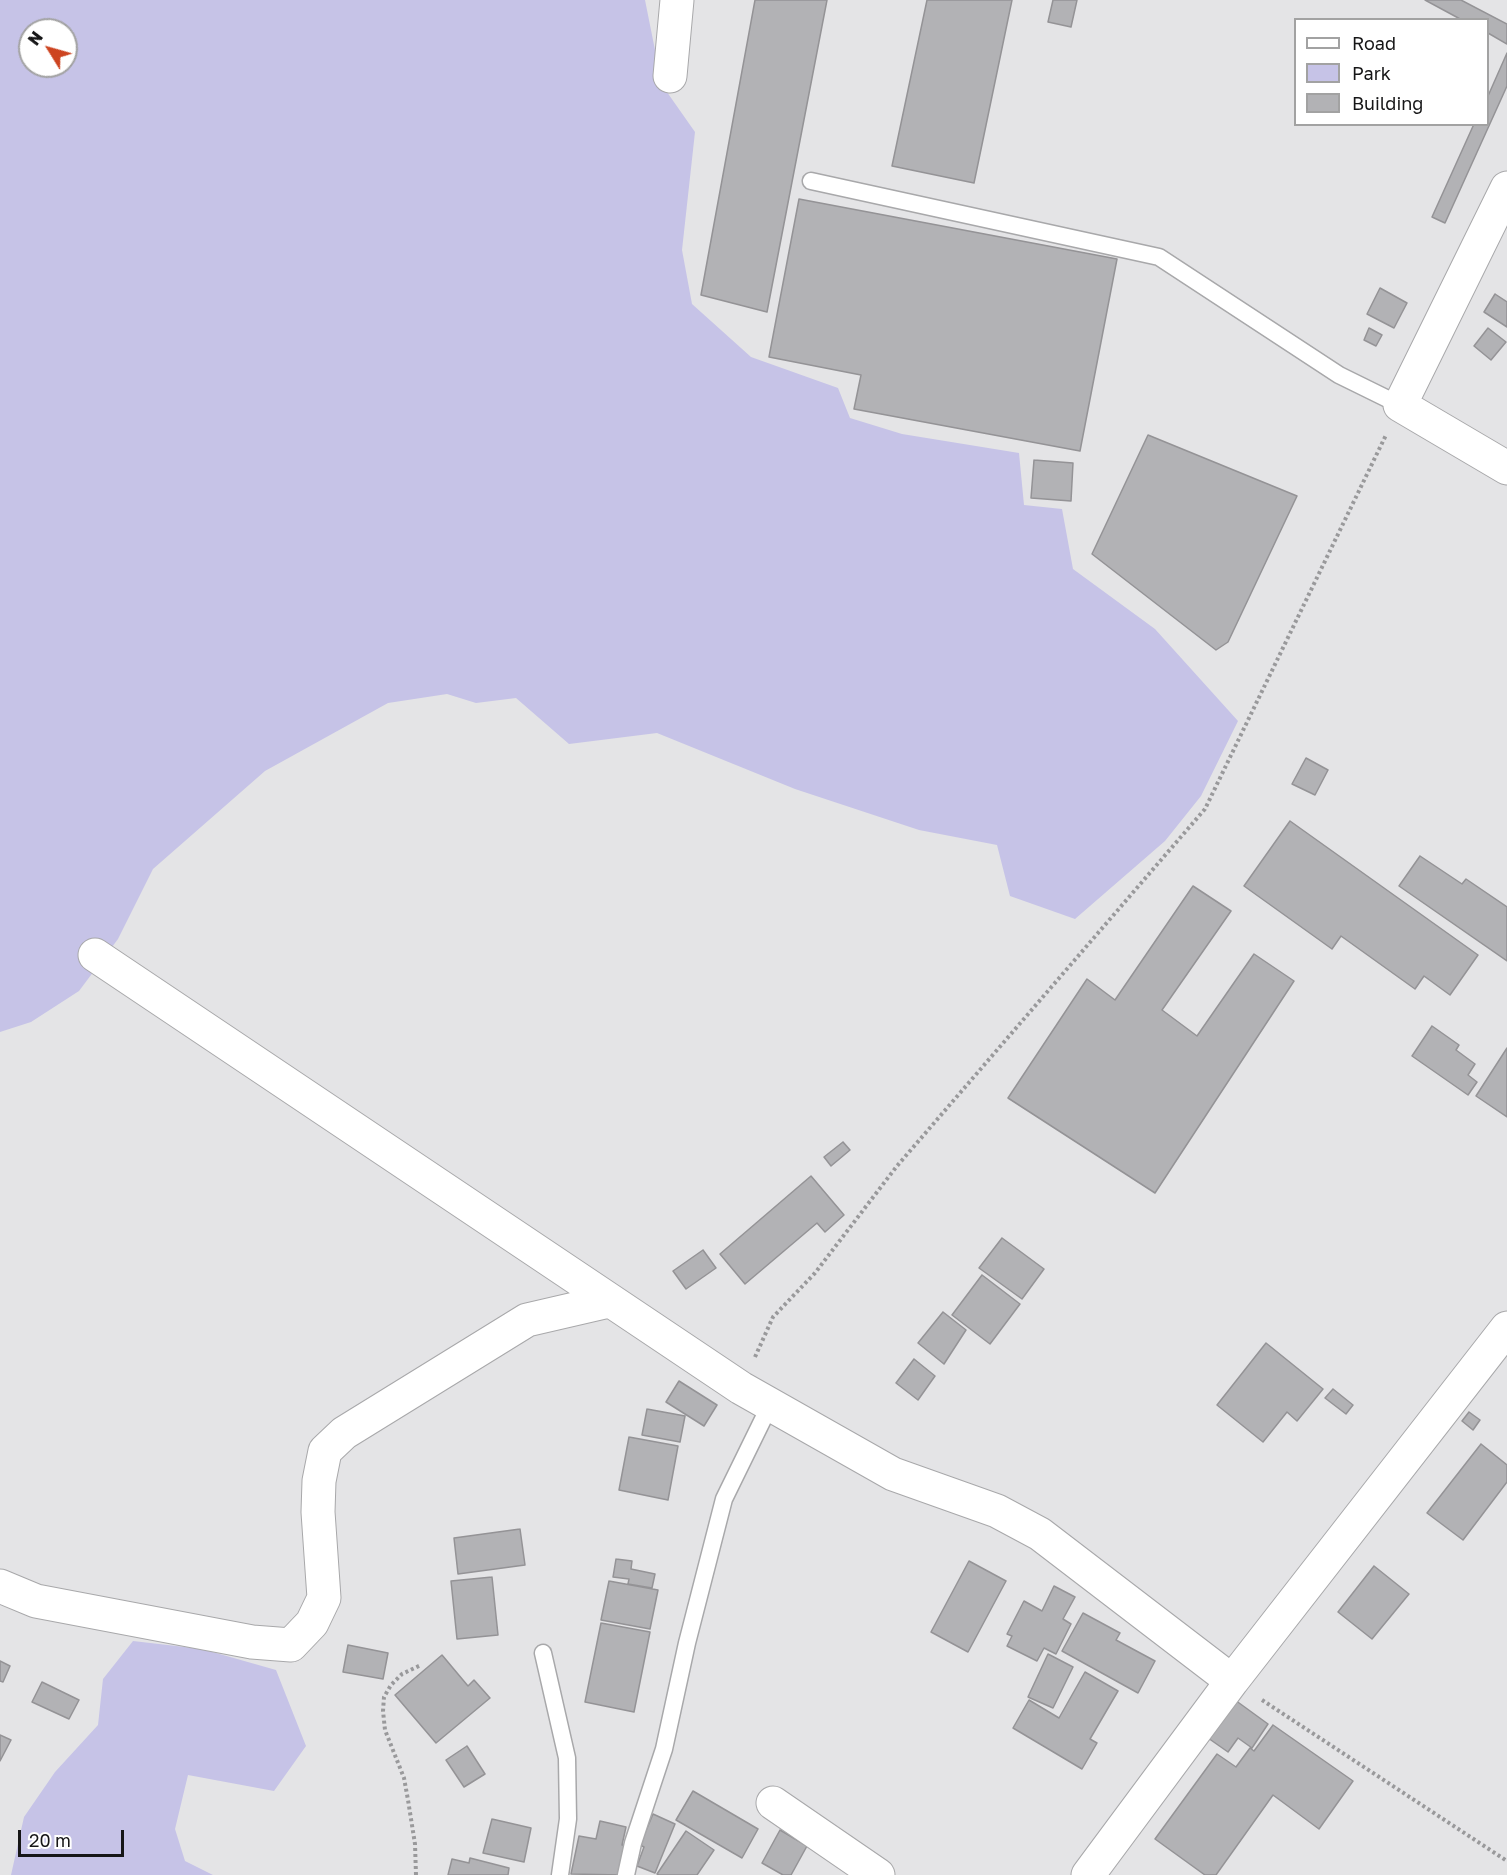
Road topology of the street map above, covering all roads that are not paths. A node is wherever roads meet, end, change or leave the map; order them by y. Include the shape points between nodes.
1 (677, 0) edge
2 (670, 76) dead end
3 (811, 181) dead end
4 (1507, 188) edge
5 (1400, 405) junction
6 (1507, 468) edge
7 (95, 955) dead end
8 (609, 1301) junction
9 (1507, 1328) edge
10 (770, 1405) junction
11 (0, 1586) edge
12 (543, 1653) dead end
13 (1232, 1681) junction
14 (773, 1803) dead end
15 (560, 1875) edge
16 (626, 1875) edge
17 (878, 1875) edge
18 (1088, 1875) edge

1 - 2 street
3 - 5 lane via 1159,257 1339,375
4 - 5 street
5 - 6 street
7 - 8 street
8 - 10 street
8 - 11 street via 528,1320 344,1433 325,1451 318,1502 324,1598 312,1623 291,1645 252,1642 36,1601
9 - 13 street
10 - 13 street via 893,1474 997,1511 1040,1534
10 - 16 lane via 724,1499 664,1749
12 - 15 lane via 567,1758 568,1819
13 - 18 street
14 - 17 street

